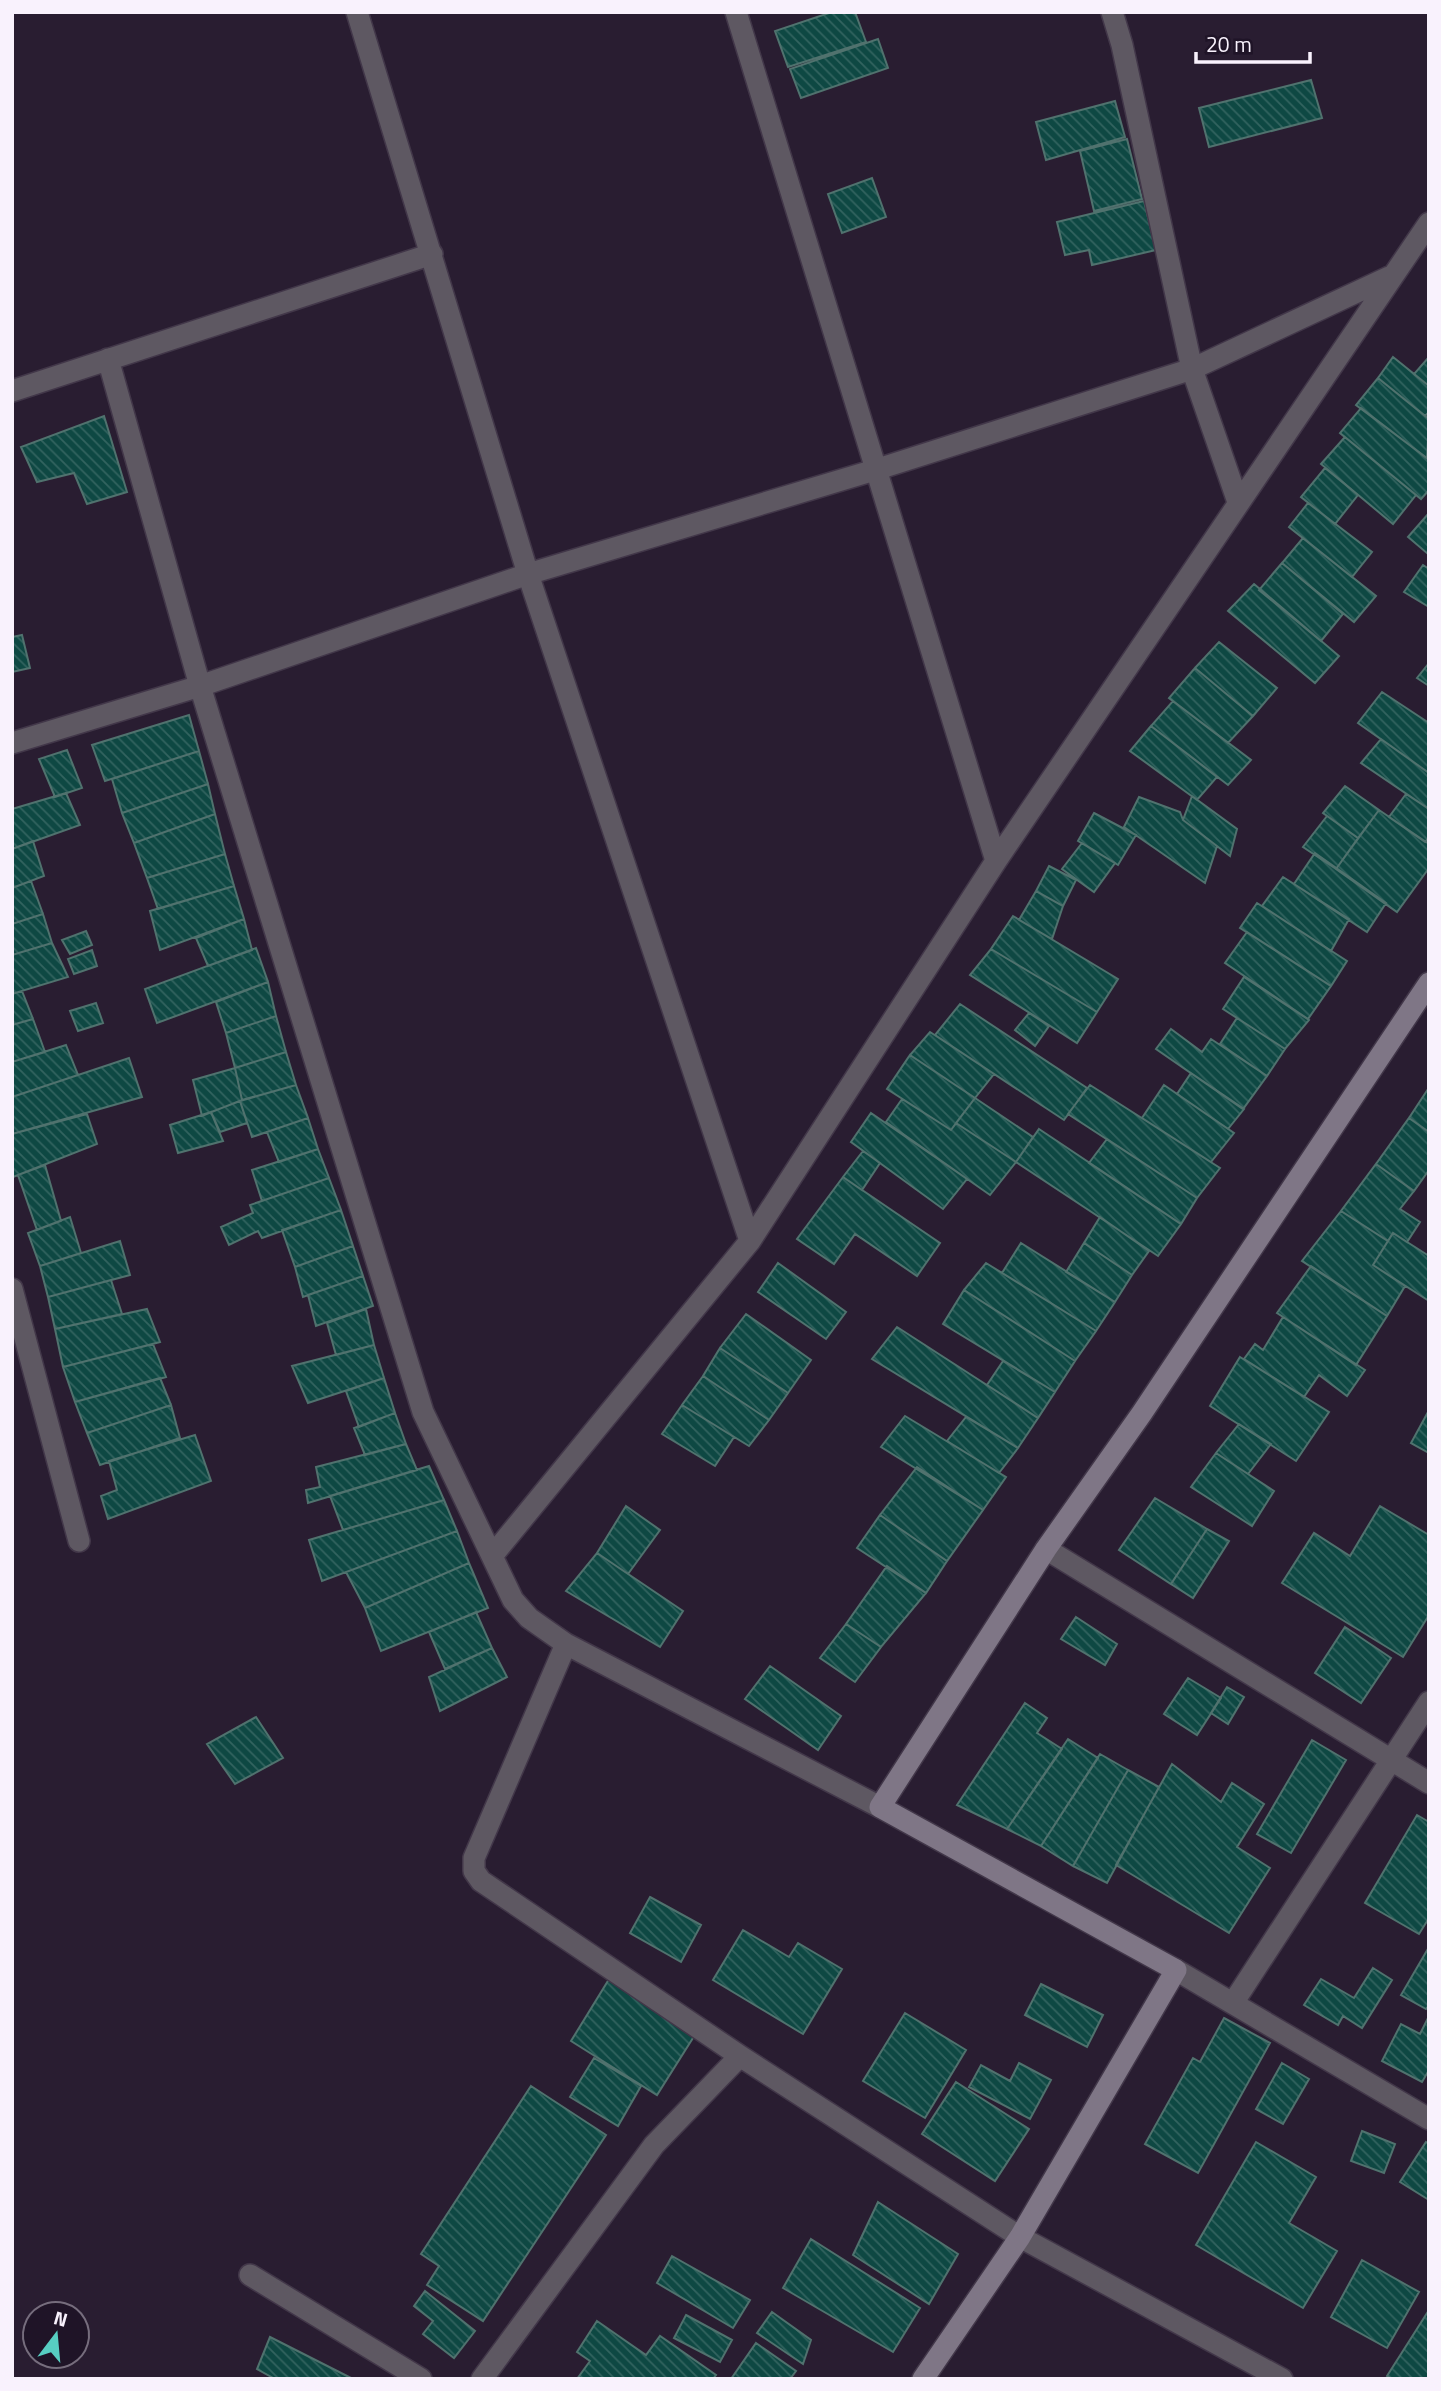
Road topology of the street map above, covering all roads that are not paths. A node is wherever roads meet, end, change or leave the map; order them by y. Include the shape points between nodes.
1 (357, 12) edge
2 (736, 12) edge
3 (1112, 12) edge
4 (1429, 223) edge
5 (432, 254) junction
6 (1391, 276) junction
7 (108, 359) junction
8 (1192, 369) junction
9 (12, 391) edge
10 (878, 469) junction
11 (1238, 502) junction
12 (528, 574) junction
13 (200, 686) junction
14 (12, 743) edge
15 (996, 861) junction
16 (1429, 983) edge
17 (750, 1241) junction
18 (12, 1289) edge
19 (79, 1541) dead end
20 (1046, 1549) junction
21 (492, 1556) junction
22 (566, 1644) junction
23 (1429, 1702) edge
24 (1394, 1760) junction
25 (1429, 1783) edge
26 (880, 1807) junction
27 (1176, 1970) junction
28 (1233, 2003) junction
29 (740, 2056) junction
30 (1429, 2119) edge
31 (1020, 2237) junction
32 (250, 2275) dead end
33 (421, 2379) edge
34 (482, 2379) edge
35 (923, 2379) edge
36 (1282, 2379) edge

1 - 5 street
2 - 10 street
3 - 8 street
4 - 6 street
5 - 7 street
5 - 12 street
6 - 8 street
6 - 11 street
7 - 9 street
7 - 13 street
8 - 10 street
8 - 11 street
10 - 12 street
10 - 15 street
11 - 15 street
12 - 13 street
12 - 17 street
13 - 14 street
13 - 21 street via 423,1412
15 - 17 street
16 - 20 street
17 - 21 street
18 - 19 street
20 - 24 street
20 - 26 street
21 - 22 street via 513,1600 529,1618
22 - 26 street
22 - 29 street via 474,1858 474,1871 481,1881 544,1925
23 - 24 street
24 - 25 street
24 - 28 street
26 - 27 street
27 - 28 street
27 - 31 street
28 - 30 street
29 - 31 street
29 - 34 street via 654,2145
31 - 35 street
31 - 36 street
32 - 33 street

